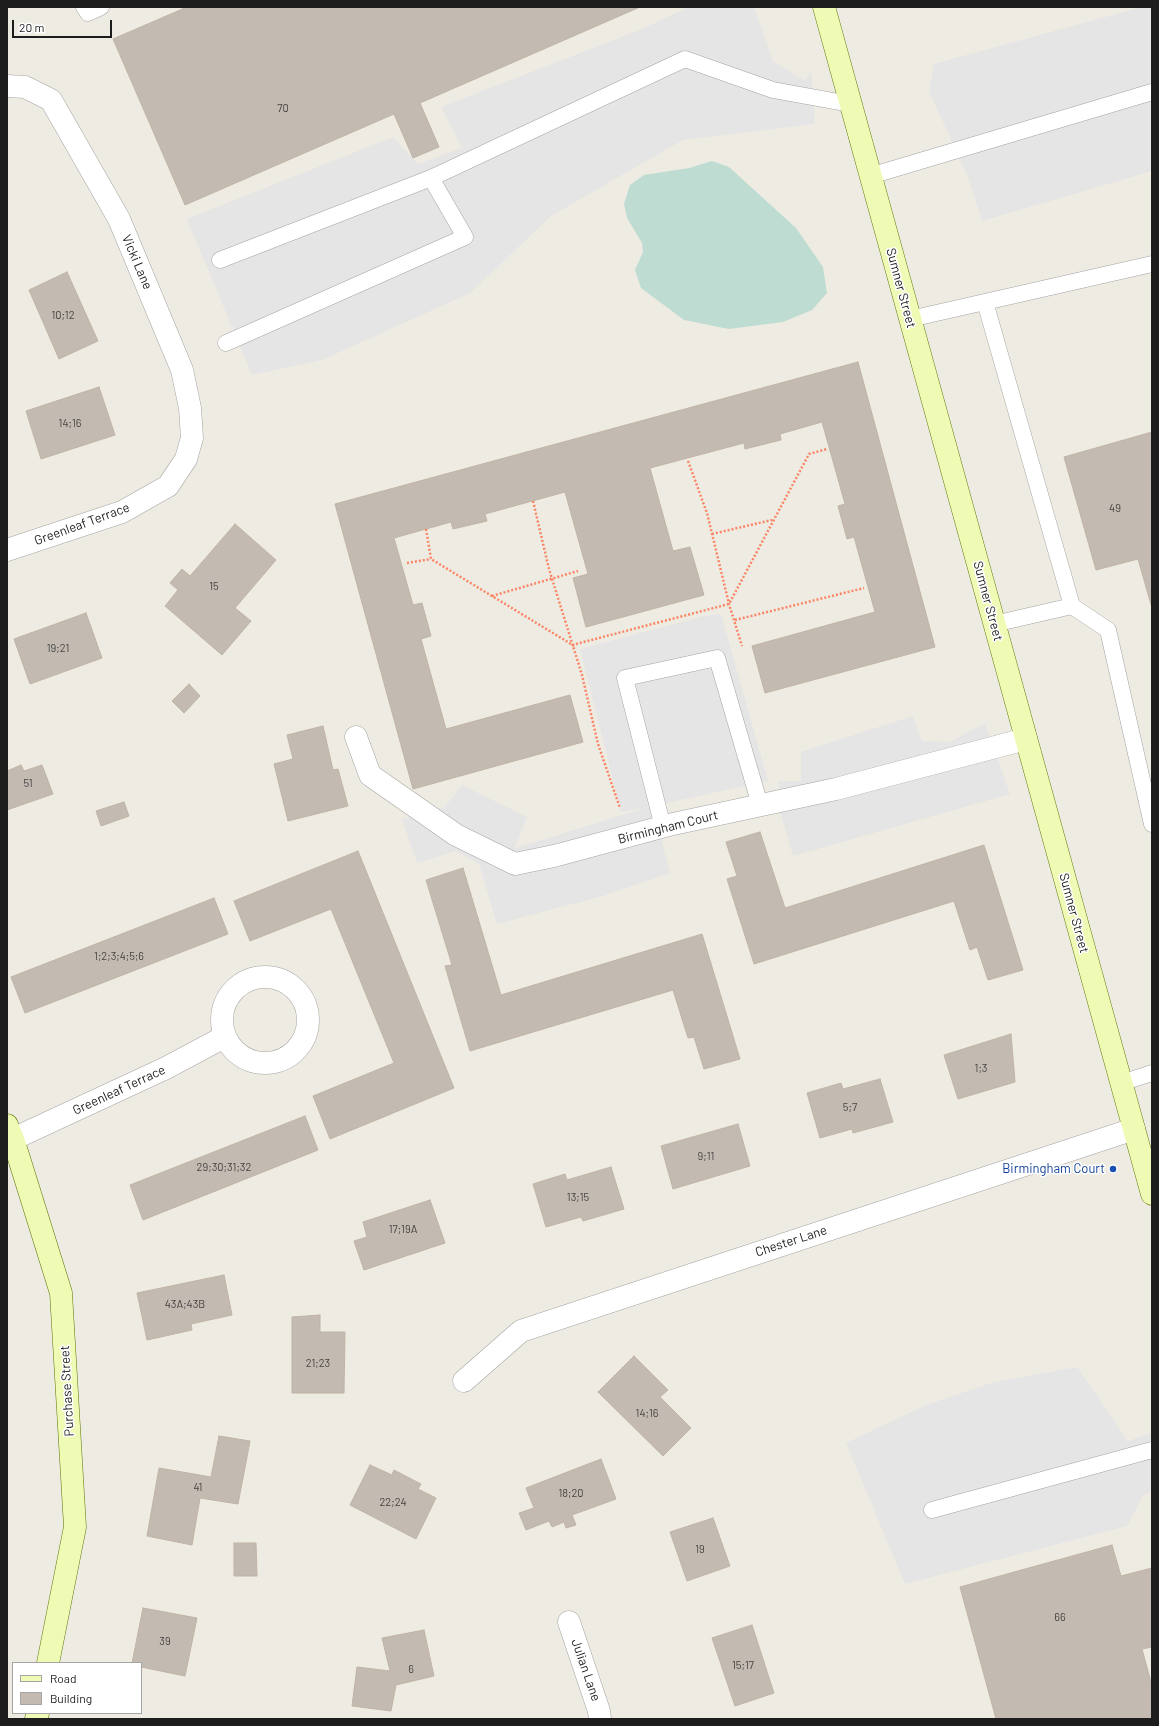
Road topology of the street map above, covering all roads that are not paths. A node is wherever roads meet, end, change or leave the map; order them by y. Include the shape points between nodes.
1 (84, 7) edge
2 (101, 7) edge
3 (824, 7) edge
4 (7, 86) edge
5 (1152, 92) edge
6 (850, 104) junction
7 (870, 176) junction
8 (430, 178) junction
9 (220, 260) dead end
10 (1152, 264) edge
11 (985, 302) junction
12 (910, 319) junction
13 (226, 343) dead end
14 (173, 478) joint
15 (7, 550) edge
16 (1072, 606) junction
17 (994, 624) junction
18 (356, 737) dead end
19 (1026, 739) junction
20 (760, 805) junction
21 (1152, 824) edge
22 (663, 827) junction
23 (224, 1037) dead end
24 (1152, 1073) edge
25 (1121, 1083) junction
26 (1134, 1129) junction
27 (10, 1132) edge
28 (1152, 1194) edge
29 (464, 1381) dead end
30 (1152, 1450) edge
31 (932, 1510) dead end
32 (569, 1622) dead end
33 (48, 1662) edge
34 (600, 1719) edge

1 - 2 lane via 88,13
3 - 6 street, Sumner Street
4 - 14 street, Vicki Lane via 25,87 50,100 119,219 182,370 190,408 192,438 186,459
5 - 7 lane
6 - 7 street, Sumner Street
6 - 8 lane via 773,90 685,59
7 - 12 street, Sumner Street
8 - 9 lane
8 - 13 lane via 465,237
10 - 11 lane
11 - 12 lane
11 - 16 lane
12 - 17 street, Sumner Street
14 - 15 street, Greenleaf Terrace via 168,486 122,512
16 - 17 lane
16 - 21 lane via 1108,630
17 - 19 street, Sumner Street
18 - 22 street, Birmingham Court via 370,775 456,835 515,864
19 - 20 street, Birmingham Court via 836,789
19 - 25 street, Sumner Street
20 - 22 street, Birmingham Court
20 - 22 lane via 717,658 625,678
23 - 27 street, Greenleaf Terrace via 166,1068
24 - 25 lane
25 - 26 street, Sumner Street
26 - 28 street, Sumner Street
26 - 29 street, Chester Lane via 521,1331
27 - 33 street, Purchase Street via 61,1293 75,1527
30 - 31 lane
32 - 34 street, Julian Lane via 600,1711

